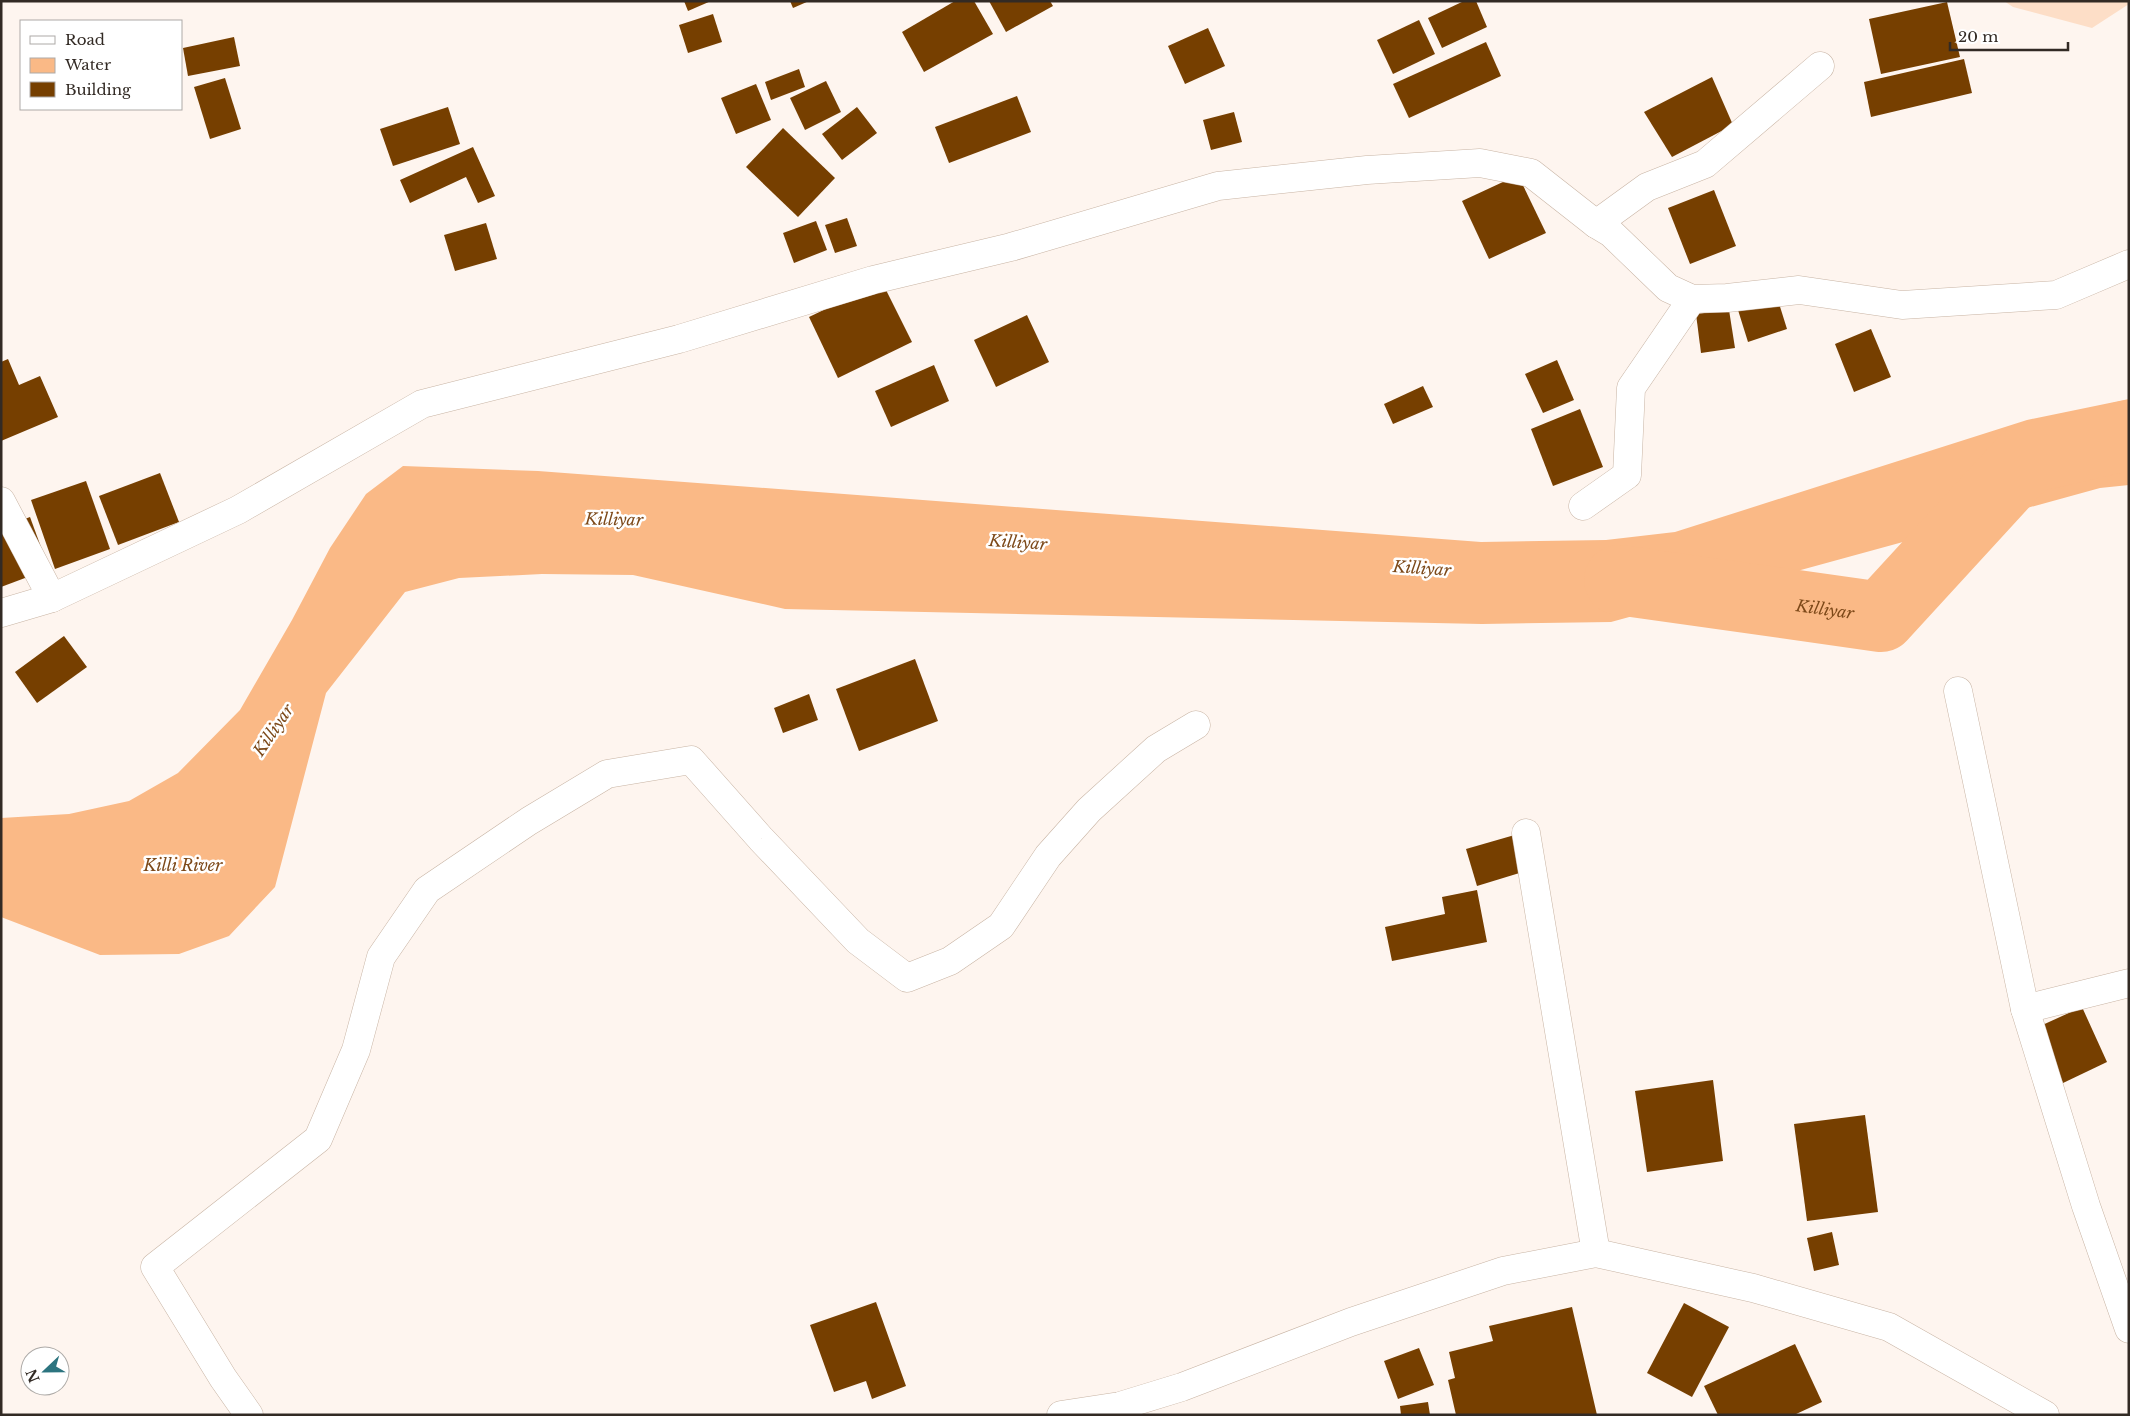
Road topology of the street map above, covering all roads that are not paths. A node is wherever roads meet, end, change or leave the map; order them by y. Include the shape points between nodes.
1 (1820, 66) dead end
2 (1596, 224) junction
3 (2129, 264) edge
4 (1692, 299) junction
5 (1, 501) edge
6 (1583, 506) dead end
7 (52, 598) junction
8 (1, 613) edge
9 (1958, 692) dead end
10 (1196, 726) dead end
11 (1526, 833) dead end
12 (2129, 982) edge
13 (2025, 1009) junction
14 (1596, 1253) junction
15 (2129, 1328) edge
16 (249, 1415) edge
17 (1062, 1415) edge
18 (2045, 1415) edge

1 - 2 street via 1705,164 1647,187
2 - 4 street via 1611,233 1668,288
2 - 7 street via 1531,172 1480,163 1367,170 1218,186 1011,246 873,280 679,339 422,404 238,510
3 - 4 street via 2056,294 1902,304 1799,290
4 - 6 street via 1631,388 1627,475
5 - 7 street
7 - 8 street
9 - 13 street
10 - 16 street via 1156,749 1089,810 1048,856 1001,926 950,961 907,978 858,941 690,760 607,774 529,821 427,890 381,957 356,1050 318,1139 155,1267
11 - 14 street
12 - 13 street
13 - 15 street via 2086,1206
14 - 17 street via 1503,1271 1351,1322 1182,1387 1120,1406
14 - 18 street via 1753,1288 1889,1327

